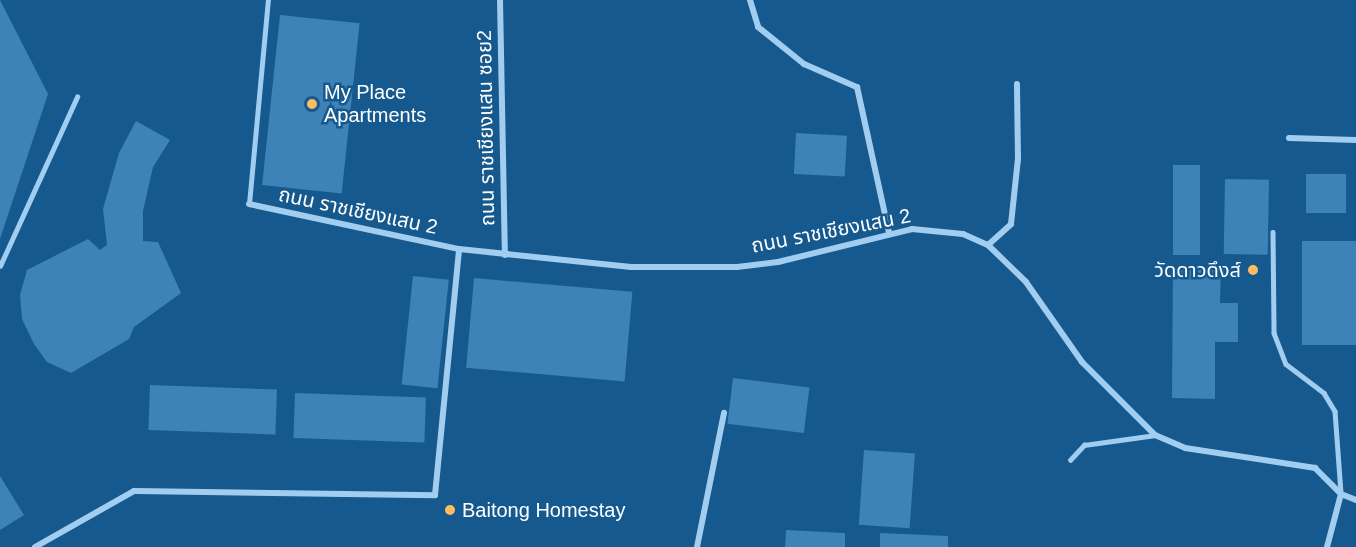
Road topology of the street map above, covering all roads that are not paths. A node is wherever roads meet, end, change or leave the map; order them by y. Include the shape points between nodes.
1 (268, 0) edge
2 (500, 0) edge
3 (750, 0) edge
4 (1017, 84) dead end
5 (77, 97) dead end
6 (1289, 138) dead end
7 (1356, 140) edge
8 (249, 204) joint
9 (1273, 232) dead end
10 (889, 233) junction
11 (988, 245) junction
12 (459, 249) junction
13 (505, 255) junction
14 (0, 266) edge
15 (724, 413) dead end
16 (1155, 435) junction
17 (1070, 460) dead end
18 (1341, 494) junction
19 (1356, 500) edge
20 (35, 547) edge
21 (697, 547) edge
22 (1328, 547) edge

1 - 8 lane
2 - 13 street, ถนน ราชเชียงแสน ซอย2
3 - 10 street via 758,27 804,64 857,87
4 - 11 street via 1018,159 1011,224
5 - 14 lane
6 - 7 street
8 - 12 street, ถนน ราชเชียงแสน 2
9 - 18 lane via 1274,333 1286,364 1324,393 1335,411
10 - 11 street, ถนน ราชเชียงแสน 2 via 935,230 963,234
10 - 13 street, ถนน ราชเชียงแสน 2 via 818,253 737,267 631,267
11 - 16 street, ถนน ราชเชียงแสน 2 via 1026,282 1082,362
12 - 13 street, ถนน ราชเชียงแสน 2
12 - 20 street via 435,495 134,491
15 - 21 street
16 - 17 lane via 1084,445
16 - 18 street, ถนน ราชเชียงแสน 2 via 1185,448 1315,468
18 - 19 street, ถนน ราชเชียงแสน 2
18 - 22 street

